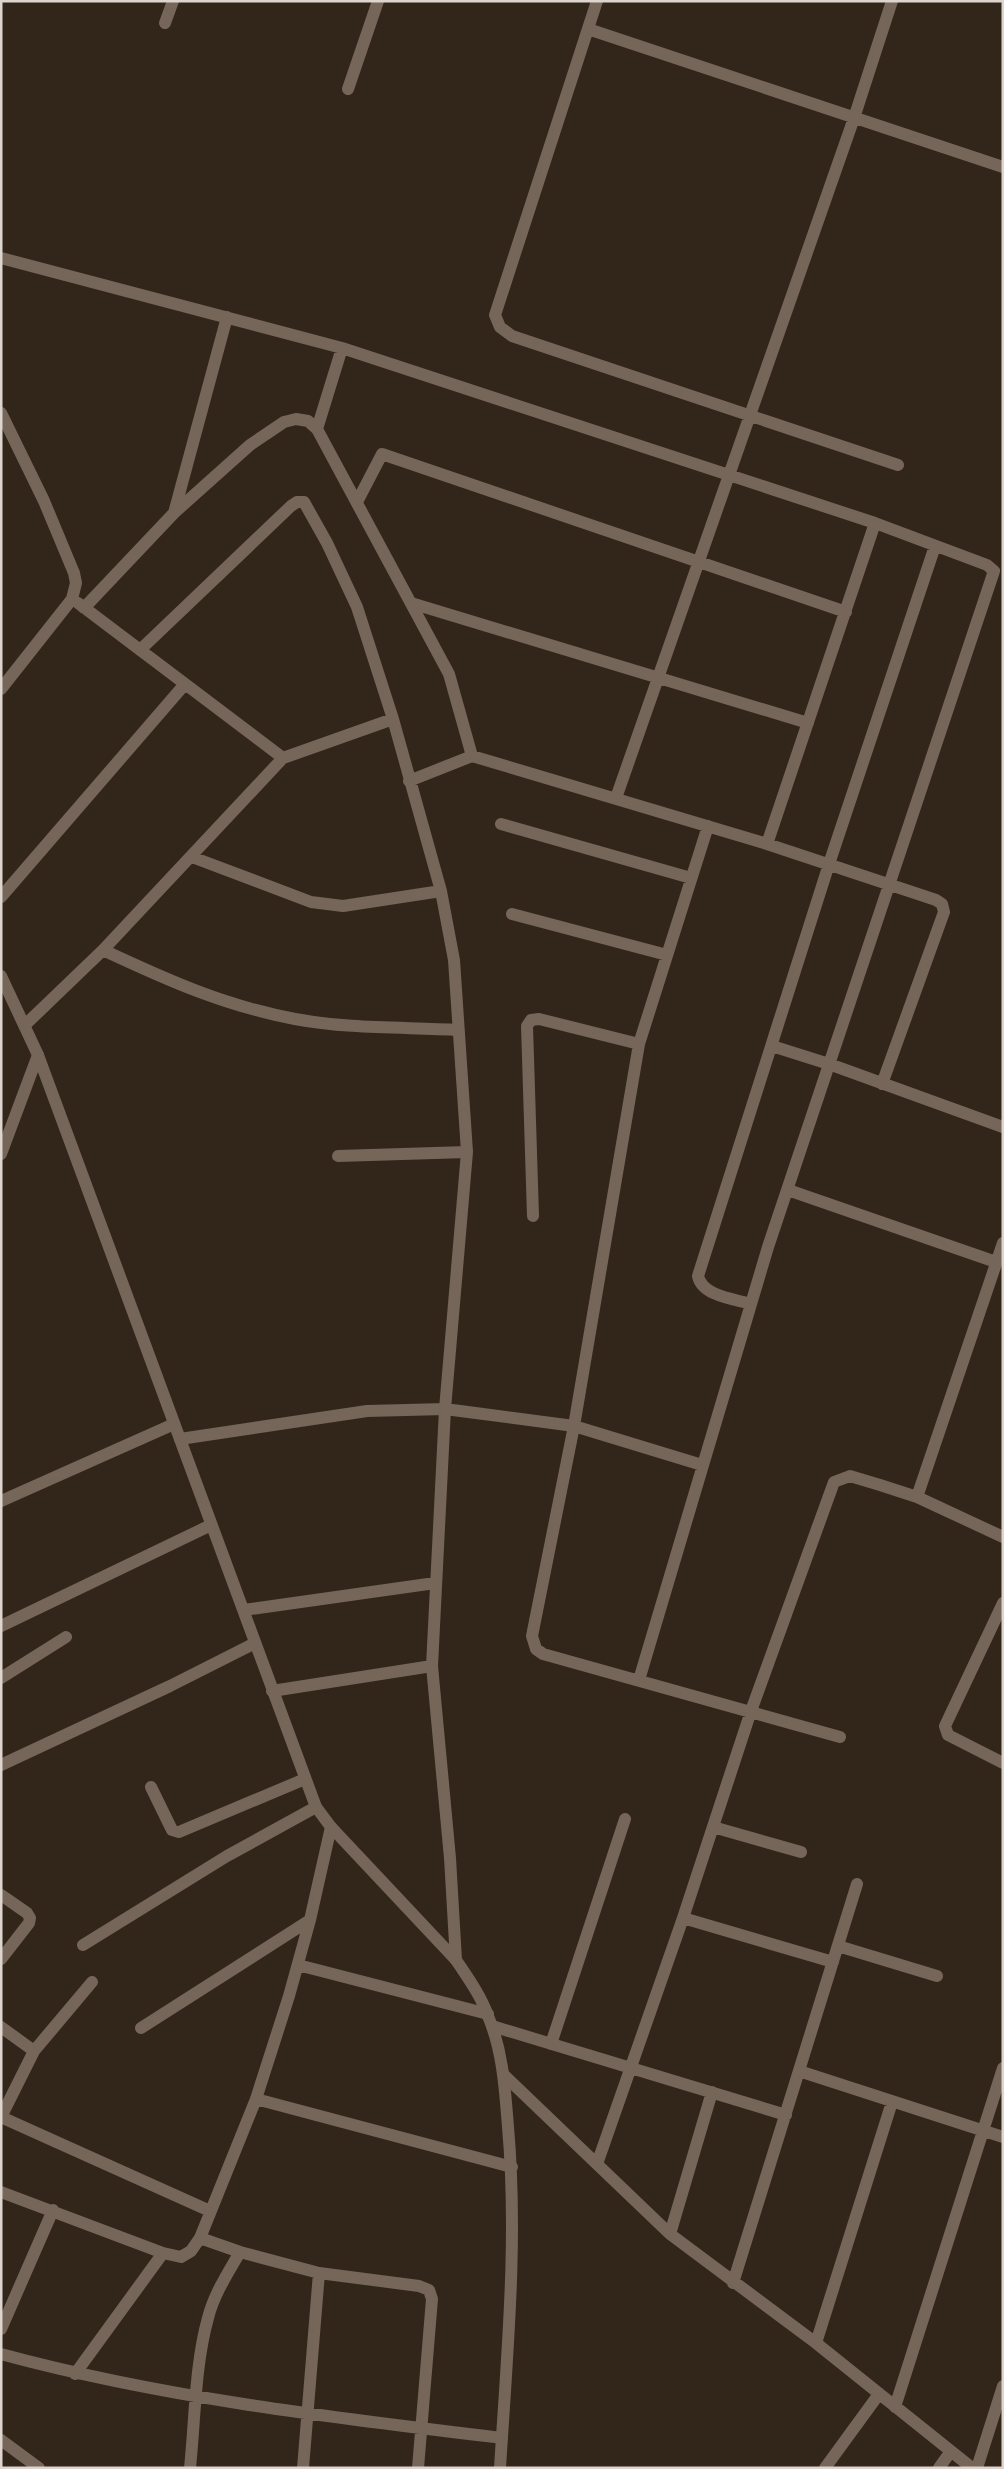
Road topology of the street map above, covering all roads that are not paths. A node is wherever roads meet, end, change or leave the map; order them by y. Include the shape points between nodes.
1 (173, 1) edge
2 (378, 1) edge
3 (597, 1) edge
4 (892, 1) edge
5 (165, 23) dead end
6 (588, 29) junction
7 (348, 89) dead end
8 (854, 118) junction
9 (1003, 167) edge
10 (1, 258) edge
11 (227, 317) junction
12 (342, 348) junction
13 (1, 413) edge
14 (750, 415) junction
15 (317, 429) junction
16 (898, 465) dead end
17 (728, 476) junction
18 (357, 502) junction
19 (174, 513) junction
20 (874, 523) junction
21 (935, 546) junction
22 (698, 562) junction
23 (72, 599) junction
24 (411, 603) junction
25 (84, 608) junction
26 (846, 612) junction
27 (140, 650) junction
28 (658, 677) junction
29 (185, 684) junction
30 (2, 686) edge
31 (392, 719) junction
32 (808, 723) junction
33 (472, 756) junction
34 (283, 758) junction
35 (409, 781) junction
36 (616, 798) junction
37 (501, 824) dead end
38 (708, 826) junction
39 (767, 844) junction
40 (192, 857) junction
41 (830, 864) junction
42 (691, 878) junction
43 (890, 884) junction
44 (441, 891) junction
45 (1, 897) edge
46 (512, 914) dead end
47 (103, 950) junction
48 (667, 955) junction
49 (1, 976) edge
50 (25, 1026) junction
51 (458, 1030) junction
52 (639, 1044) junction
53 (772, 1046) junction
54 (38, 1055) junction
55 (829, 1064) junction
56 (882, 1084) junction
57 (1003, 1127) edge
58 (467, 1152) junction
59 (1, 1154) edge
60 (338, 1156) dead end
61 (788, 1190) junction
62 (533, 1216) dead end
63 (1003, 1242) edge
64 (996, 1262) junction
65 (751, 1304) junction
66 (445, 1409) junction
67 (174, 1424) junction
68 (574, 1426) junction
69 (180, 1439) junction
70 (702, 1466) junction
71 (917, 1498) junction
72 (1, 1501) edge
73 (211, 1525) junction
74 (1003, 1537) edge
75 (435, 1583) junction
76 (1003, 1603) edge
77 (244, 1610) junction
78 (1, 1626) edge
79 (66, 1636) dead end
80 (255, 1643) junction
81 (432, 1666) junction
82 (1, 1678) edge
83 (639, 1680) junction
84 (272, 1691) junction
85 (751, 1711) junction
86 (840, 1737) dead end
87 (1003, 1763) edge
88 (1, 1765) edge
89 (305, 1779) junction
90 (151, 1787) dead end
91 (316, 1807) junction
92 (625, 1819) dead end
93 (331, 1827) junction
94 (714, 1827) junction
95 (801, 1852) dead end
96 (857, 1884) dead end
97 (1, 1894) edge
98 (683, 1918) junction
99 (310, 1920) junction
100 (82, 1945) dead end
101 (838, 1946) junction
102 (1, 1959) edge
103 (456, 1960) junction
104 (833, 1962) junction
105 (298, 1966) junction
106 (937, 1976) dead end
107 (92, 1982) dead end
108 (490, 2020) junction
109 (1, 2027) edge
110 (142, 2028) dead end
111 (551, 2044) junction
112 (34, 2051) junction
113 (630, 2068) junction
114 (1003, 2068) edge
115 (799, 2072) junction
116 (504, 2075) junction
117 (712, 2092) junction
118 (256, 2099) junction
119 (892, 2102) junction
120 (786, 2115) junction
121 (1, 2117) edge
122 (983, 2131) junction
123 (1003, 2137) edge
124 (597, 2164) junction
125 (512, 2167) junction
126 (1, 2192) edge
127 (53, 2210) junction
128 (210, 2211) junction
129 (670, 2234) junction
130 (200, 2238) junction
131 (240, 2252) junction
132 (163, 2253) junction
133 (320, 2273) junction
134 (733, 2283) junction
135 (1, 2329) edge
136 (816, 2343) junction
137 (1, 2354) edge
138 (75, 2374) junction
139 (1003, 2386) edge
140 (879, 2394) junction
141 (197, 2395) junction
142 (895, 2407) junction
143 (308, 2412) junction
144 (421, 2428) junction
145 (502, 2438) junction
146 (1, 2440) edge
147 (951, 2451) junction
148 (39, 2468) edge
149 (190, 2468) edge
150 (303, 2468) edge
151 (418, 2468) edge
152 (500, 2468) edge
153 (825, 2468) edge
154 (939, 2468) edge
155 (972, 2468) edge
156 (977, 2468) edge

1 - 5 street
2 - 7 street
3 - 6 street
4 - 8 street
6 - 8 street
6 - 14 street via 496,315 500,327 512,336
8 - 9 street
8 - 14 street
10 - 11 street
11 - 12 street
11 - 19 street
12 - 15 street
12 - 17 street
13 - 23 street via 44,501 74,573 76,583
14 - 16 street
14 - 17 street
15 - 18 street
15 - 19 street via 308,421 284,422 250,446
17 - 20 street
17 - 22 street
18 - 22 street via 382,454
18 - 24 street
19 - 25 street
20 - 21 street
20 - 26 street
21 - 41 street
21 - 43 street via 994,570
22 - 26 street
22 - 28 street
23 - 25 street
23 - 30 street
24 - 28 street
24 - 33 street via 449,674
25 - 27 street
26 - 32 street
27 - 29 street
27 - 31 street via 291,506 304,502 357,607
28 - 32 street
28 - 36 street
29 - 34 street
29 - 45 street
31 - 34 street
31 - 35 street
32 - 39 street
33 - 35 street
33 - 36 street
34 - 40 street
35 - 44 street
36 - 38 street
37 - 42 street
38 - 39 street
38 - 42 street
39 - 41 street
40 - 44 street via 329,906
40 - 47 street
41 - 43 street
41 - 53 street
42 - 48 street
43 - 55 street
43 - 56 street via 936,900 942,904 944,912
44 - 51 street via 454,960
46 - 48 street
47 - 50 street
47 - 51 street via 182,987 295,1019 330,1024
48 - 52 street
49 - 50 street
50 - 54 street
51 - 58 street
52 - 62 street via 540,1019 531,1020 528,1026
52 - 68 street
53 - 55 street
53 - 65 street via 698,1276 700,1284 707,1290
54 - 59 street
54 - 67 street
55 - 56 street
55 - 61 street
56 - 57 street
58 - 60 street
58 - 66 street
61 - 64 street
61 - 65 street
63 - 64 street
64 - 71 street
65 - 70 street
66 - 68 street
66 - 69 street via 366,1411
66 - 75 street
67 - 69 street
67 - 72 street
68 - 70 street
68 - 83 street via 533,1643 543,1654
69 - 73 street
70 - 83 street
71 - 74 street
71 - 85 street via 850,1476 834,1482
73 - 77 street
73 - 78 street
75 - 77 street
75 - 81 street
76 - 87 street via 945,1726 948,1735
77 - 80 street
79 - 82 street
80 - 84 street
80 - 88 street
81 - 84 street
81 - 103 street
83 - 85 street
84 - 89 street
85 - 86 street
85 - 94 street
89 - 90 street via 179,1832 172,1830
89 - 91 street
91 - 93 street
91 - 100 street via 227,1856
92 - 111 street
93 - 99 street
93 - 103 street
94 - 95 street
94 - 98 street
96 - 101 street
97 - 102 street via 30,1918
98 - 104 street
98 - 113 street
99 - 105 street
99 - 110 street
101 - 104 street
101 - 106 street
103 - 108 street
104 - 115 street
105 - 108 street
105 - 118 street
107 - 112 street
108 - 111 street
108 - 116 street
109 - 112 street
111 - 113 street
112 - 121 street
113 - 117 street
113 - 124 street
114 - 122 street
115 - 119 street
115 - 120 street
116 - 124 street
116 - 125 street
117 - 120 street
117 - 129 street
118 - 125 street
118 - 128 street
119 - 122 street
119 - 136 street
120 - 134 street
121 - 128 street
122 - 123 street
122 - 142 street
124 - 129 street
125 - 145 street via 512,2244
126 - 127 street
127 - 132 street
127 - 135 street
128 - 130 street
129 - 134 street
130 - 131 street
130 - 132 street via 191,2251 181,2257
131 - 133 street
131 - 141 street via 214,2299 208,2318
132 - 138 street
133 - 143 street
133 - 144 street via 429,2290 432,2299
134 - 136 street
136 - 140 street
137 - 138 street
138 - 141 street
139 - 156 street
140 - 142 street
140 - 153 street
141 - 143 street
141 - 149 street
142 - 147 street
143 - 144 street
143 - 150 street
144 - 145 street
144 - 151 street
145 - 152 street
146 - 148 street
147 - 154 street
147 - 155 street

